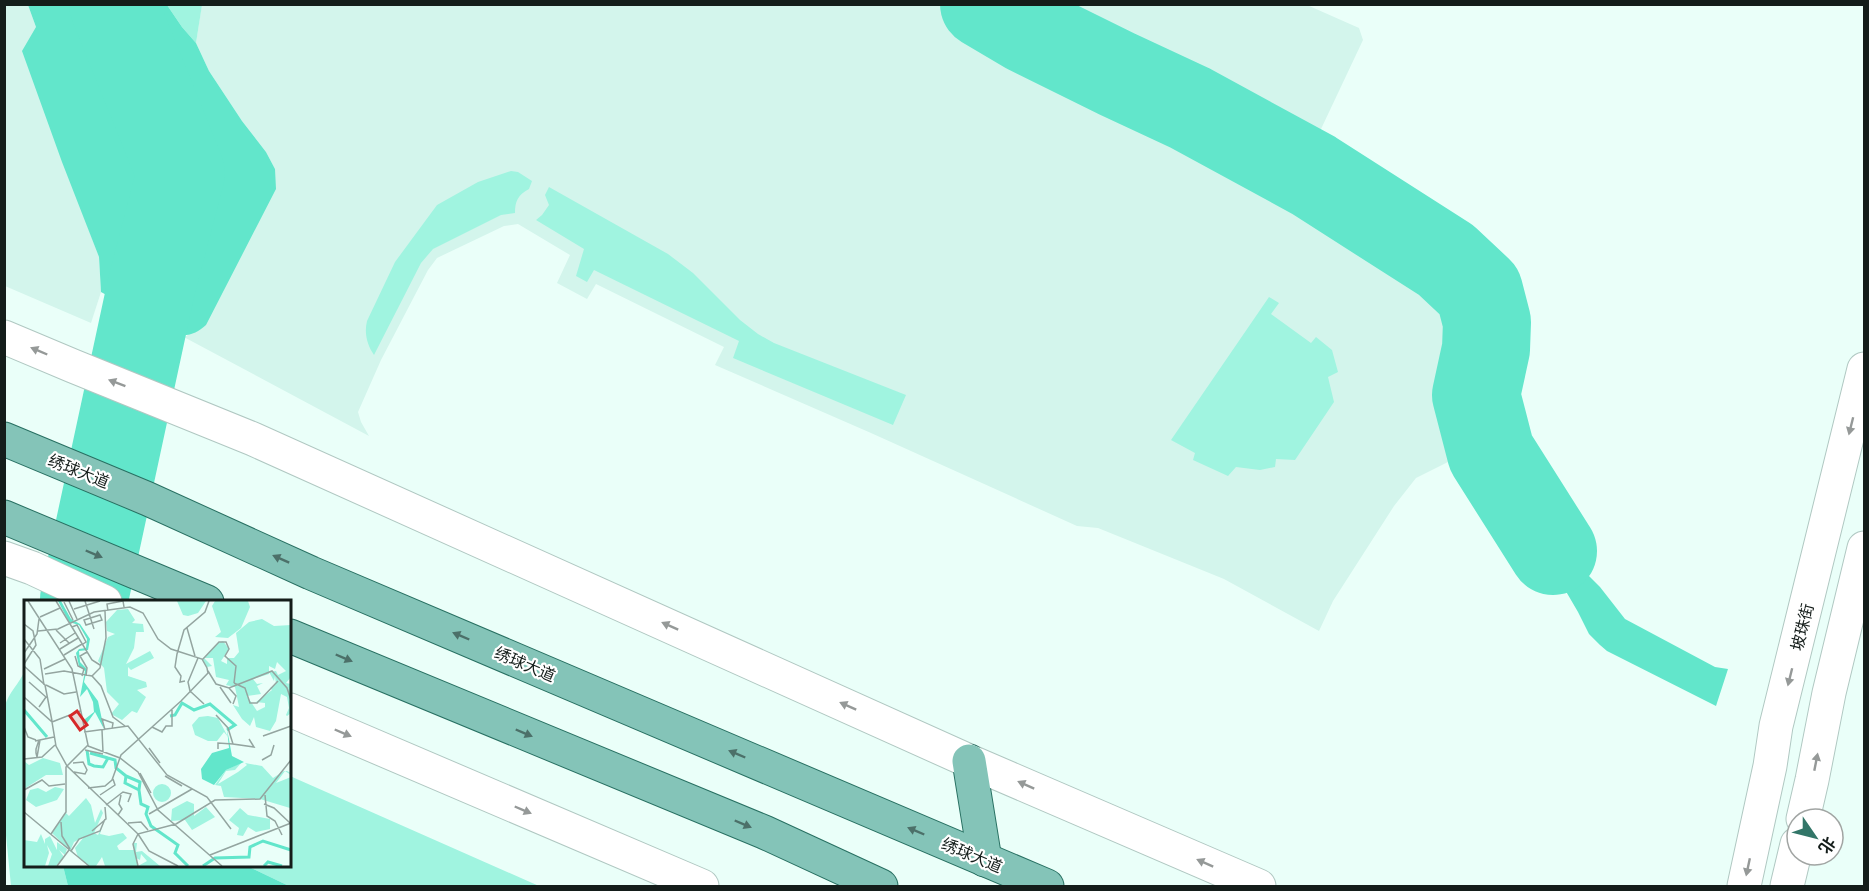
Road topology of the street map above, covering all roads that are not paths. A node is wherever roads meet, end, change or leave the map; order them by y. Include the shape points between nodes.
1 (4, 337) edge
2 (1864, 369) edge
3 (18, 445) edge
4 (4, 517) edge
5 (1864, 548) edge
6 (18, 563) edge
7 (201, 599) edge
8 (101, 600) edge
9 (291, 636) edge
10 (291, 710) edge
11 (969, 761) junction
12 (1806, 807) edge
13 (985, 860) junction
14 (1792, 867) edge
15 (702, 886) edge
16 (881, 886) edge
17 (1047, 886) edge
18 (1259, 886) edge
19 (1744, 886) edge
20 (1787, 886) edge

11 -> 1 street via 366,488
2 -> 19 street, 坡珠街 via 1776,726
13 -> 3 main road, 绣球大道
4 -> 7 main road
12 -> 5 street via 1828,693
6 - 8 street
9 -> 16 main road via 764,832
10 -> 15 street
11 - 13 main road
18 -> 11 street
13 - 17 main road, 绣球大道
14 - 20 street

